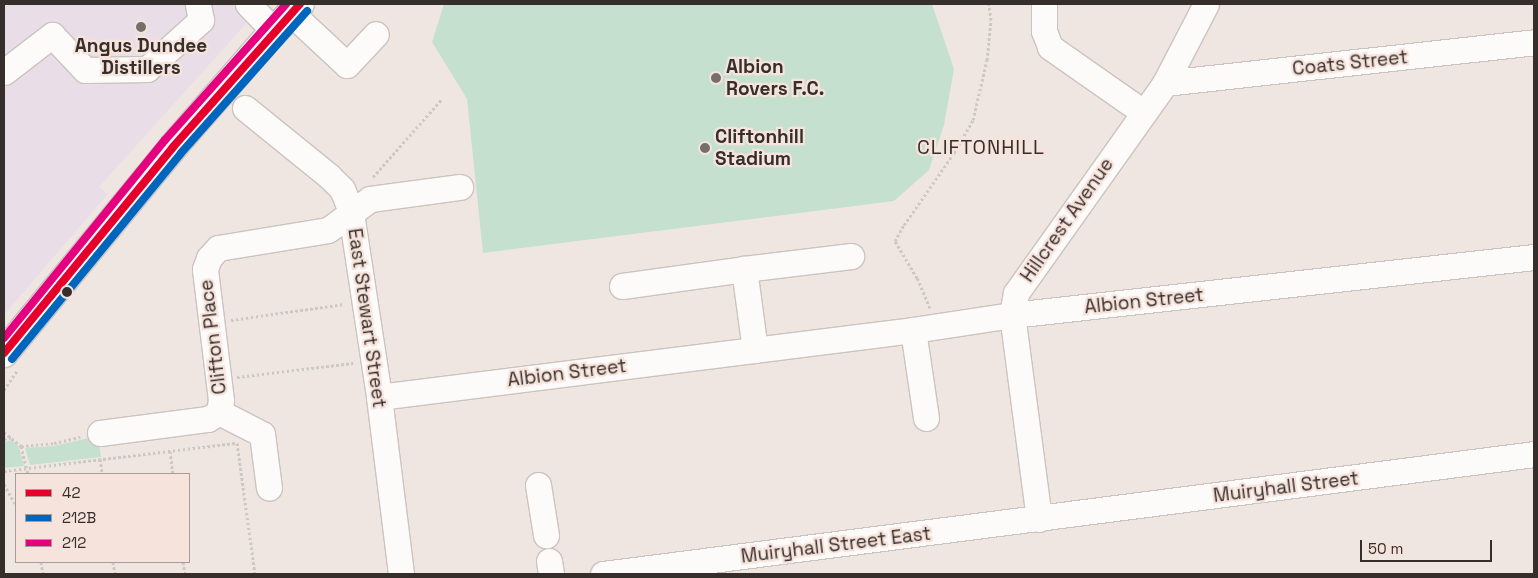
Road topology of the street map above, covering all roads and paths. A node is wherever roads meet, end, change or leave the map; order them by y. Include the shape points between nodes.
1 (198, 4) edge
2 (248, 4) edge
3 (989, 4) edge
4 (1044, 4) edge
5 (1206, 4) edge
6 (288, 16) edge
7 (376, 34) dead end
8 (1534, 42) edge
9 (4, 72) edge
10 (1165, 83) junction
11 (442, 99) dead end
12 (245, 108) dead end
13 (1143, 112) junction
14 (460, 188) dead end
15 (348, 204) junction
16 (852, 256) dead end
17 (1534, 257) edge
18 (744, 269) junction
19 (622, 286) dead end
20 (364, 302) junction
21 (1012, 315) junction
22 (212, 322) junction
23 (925, 328) junction
24 (754, 350) junction
25 (4, 354) edge
26 (373, 360) junction
27 (219, 380) junction
28 (378, 397) junction
29 (219, 412) junction
30 (926, 418) dead end
31 (4, 432) edge
32 (100, 433) joint
33 (12, 437) junction
34 (4, 439) edge
35 (22, 446) junction
36 (170, 451) junction
37 (1534, 454) edge
38 (100, 459) junction
39 (28, 468) junction
40 (4, 471) edge
41 (28, 473) edge
42 (102, 473) edge
43 (172, 473) edge
44 (4, 484) edge
45 (538, 485) dead end
46 (269, 488) dead end
47 (15, 504) edge
48 (1039, 519) junction
49 (546, 535) dead end
50 (723, 567) edge
51 (255, 574) edge
52 (401, 574) edge
53 (603, 574) edge

1 - 9 street via 201,20 147,69 85,70 52,35
2 - 6 street
3 - 23 path via 991,20 987,60 973,120 895,241 918,278
4 - 13 street via 1044,31 1050,47
5 - 10 street, Hillcrest Avenue
6 - 7 street via 347,65
6 - 25 main road via 173,147
8 - 10 street, Coats Street
10 - 13 street, Hillcrest Avenue
11 - 15 path
12 - 15 street via 330,176
13 - 21 street, Hillcrest Avenue via 1025,278 1016,293
14 - 15 street, Clifton Place
15 - 20 street, East Stewart Street
15 - 22 street, Clifton Place via 328,230 218,248 205,269
16 - 18 street
17 - 21 street, Albion Street
18 - 19 street
18 - 24 street
20 - 22 path
20 - 26 street, East Stewart Street
21 - 23 street, Albion Street
21 - 48 street, Hillcrest Avenue
22 - 27 street, Clifton Place
23 - 24 street, Albion Street
23 - 30 street
24 - 28 street, Albion Street
26 - 27 path
26 - 28 street, East Stewart Street
27 - 29 street, Clifton Place
28 - 52 street, East Stewart Street
29 - 32 street, Clifton Place via 208,419
29 - 46 street via 262,434
31 - 33 path
32 - 35 path
33 - 34 path
33 - 35 path
35 - 39 path
36 - 38 path
36 - 43 path
36 - 51 path via 237,443
37 - 48 street, Muiryhall Street
38 - 39 path
38 - 42 path
39 - 40 path
39 - 41 path
44 - 47 path
45 - 49 street
48 - 50 street, Muiryhall Street East
50 - 53 street, Muiryhall Street East

